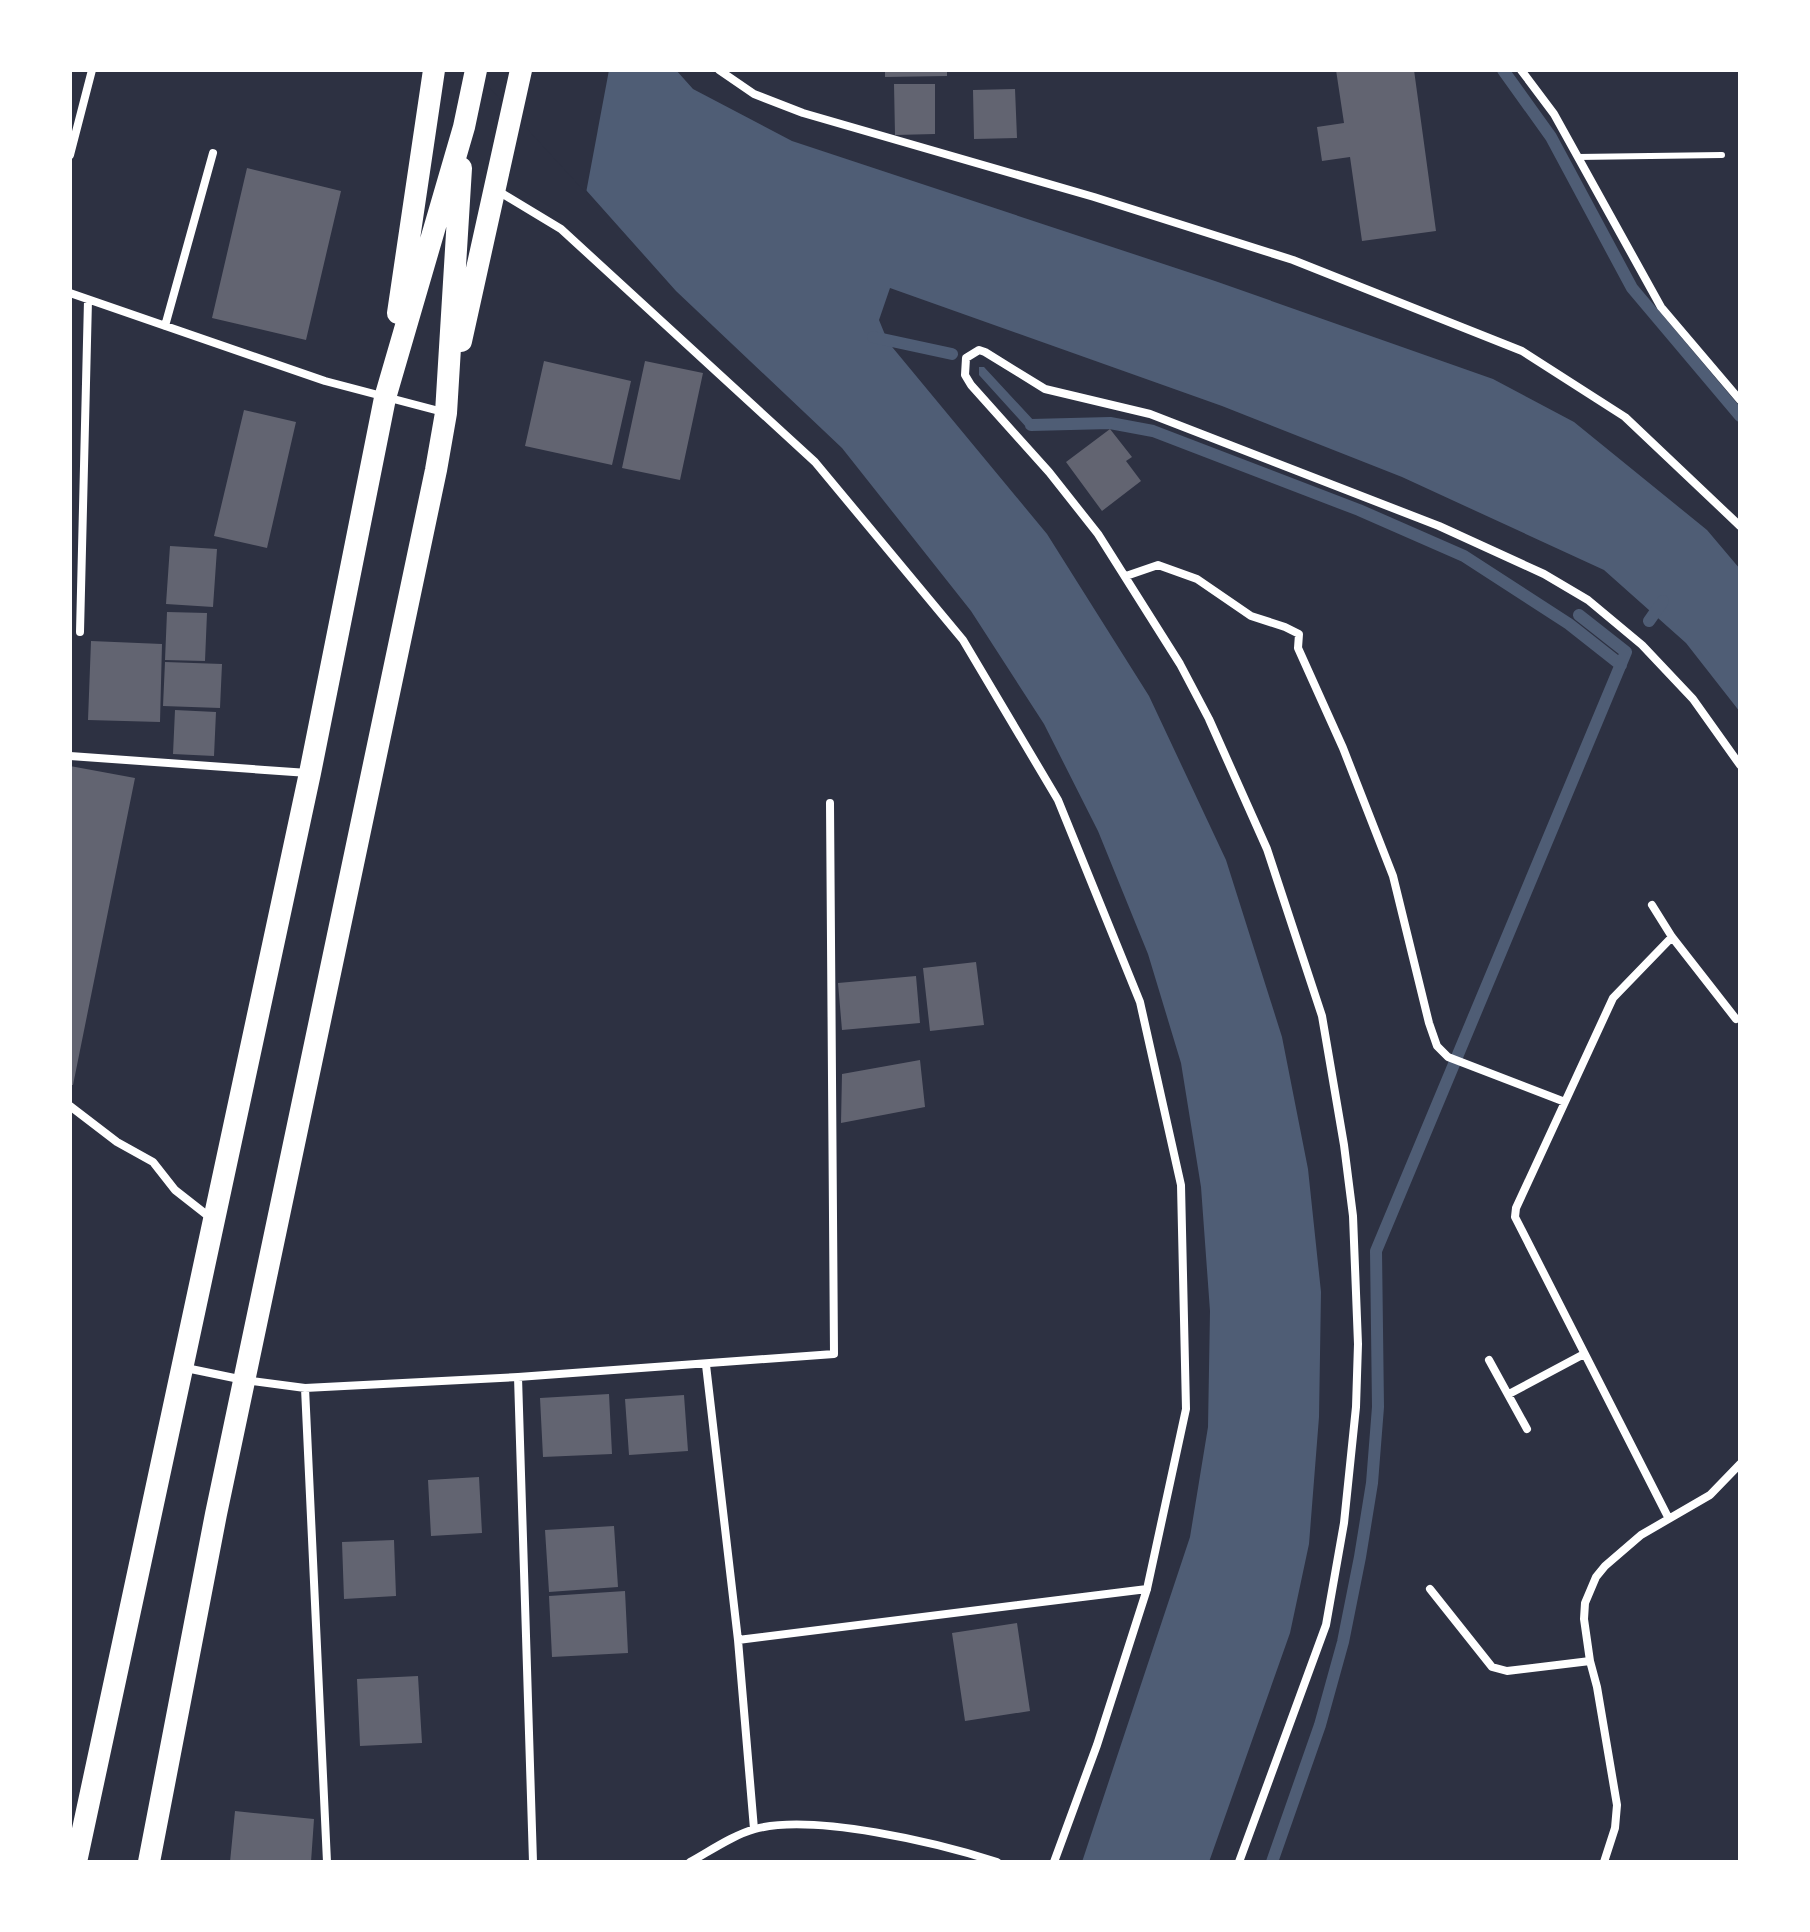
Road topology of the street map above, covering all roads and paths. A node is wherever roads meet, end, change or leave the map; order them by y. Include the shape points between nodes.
1 (92, 70) edge
2 (476, 70) edge
3 (521, 70) edge
4 (719, 70) edge
5 (1521, 70) edge
6 (434, 74) edge
7 (464, 127) junction
8 (213, 153) dead end
9 (70, 155) edge
10 (1722, 155) dead end
11 (1578, 157) junction
12 (494, 188) junction
13 (70, 293) edge
14 (88, 300) junction
15 (165, 326) junction
16 (385, 398) junction
17 (1740, 400) edge
18 (446, 413) junction
19 (1740, 526) edge
20 (70, 571) edge
21 (82, 571) junction
22 (1126, 576) junction
23 (80, 632) dead end
24 (70, 756) edge
25 (1740, 765) edge
26 (310, 773) junction
27 (830, 803) dead end
28 (1652, 905) dead end
29 (1672, 937) junction
30 (1736, 1019) dead end
31 (1565, 1102) junction
32 (70, 1106) edge
33 (213, 1220) junction
34 (1584, 1354) junction
35 (1489, 1360) dead end
36 (706, 1365) junction
37 (181, 1367) junction
38 (518, 1377) junction
39 (244, 1380) junction
40 (305, 1388) junction
41 (1509, 1394) junction
42 (1527, 1429) dead end
43 (1740, 1464) edge
44 (1668, 1517) junction
45 (1147, 1589) junction
46 (1430, 1589) dead end
47 (738, 1640) junction
48 (1590, 1661) junction
49 (754, 1829) junction
50 (76, 1862) edge
51 (149, 1862) edge
52 (327, 1862) edge
53 (533, 1862) edge
54 (690, 1862) edge
55 (997, 1862) edge
56 (1054, 1862) edge
57 (1239, 1862) edge
58 (1604, 1862) edge

1 - 9 street
2 - 7 highway
3 - 12 highway
4 - 19 street via 754,94 803,113 1293,260 1522,351 1625,417
5 - 11 street
6 - 16 highway
7 - 16 highway
7 - 18 highway
8 - 15 street
10 - 11 lane
11 - 17 street via 1661,307
12 - 18 highway
12 - 45 street via 561,229 815,462 963,640 1058,800 1140,1002 1181,1185 1186,1409
13 - 14 street
14 - 15 street
14 - 21 street
15 - 16 street
16 - 18 street
16 - 26 highway
18 - 39 highway
20 - 21 street
21 - 23 street
22 - 25 street via 1049,472 971,385 964,366 971,353 985,352 1045,389 1150,414 1439,526 1544,574 1588,600 1642,645 1693,699
22 - 31 street via 1158,565 1197,579 1251,616 1299,634 1298,648 1393,876 1437,1046 1448,1057
22 - 57 street via 1209,719 1267,849 1322,1016 1353,1216 1358,1344 1344,1523 1326,1625
24 - 26 street
26 - 33 highway
27 - 36 street via 834,1354
28 - 29 street
29 - 30 street
29 - 31 street via 1613,998
31 - 34 street via 1515,1217
32 - 33 street via 153,1162 175,1190
33 - 37 highway
34 - 41 street
34 - 44 street
35 - 41 street
36 - 38 street
36 - 47 street
37 - 39 street
37 - 50 highway
38 - 40 street
38 - 53 street
39 - 40 street
39 - 51 highway
40 - 52 street
41 - 42 street
43 - 44 street via 1710,1495
44 - 48 street via 1596,1577 1585,1603
45 - 47 street
45 - 56 street
46 - 48 street via 1492,1667 1507,1671
47 - 49 street
48 - 58 street via 1617,1805
49 - 54 street
49 - 55 street via 784,1824 858,1830 955,1848

